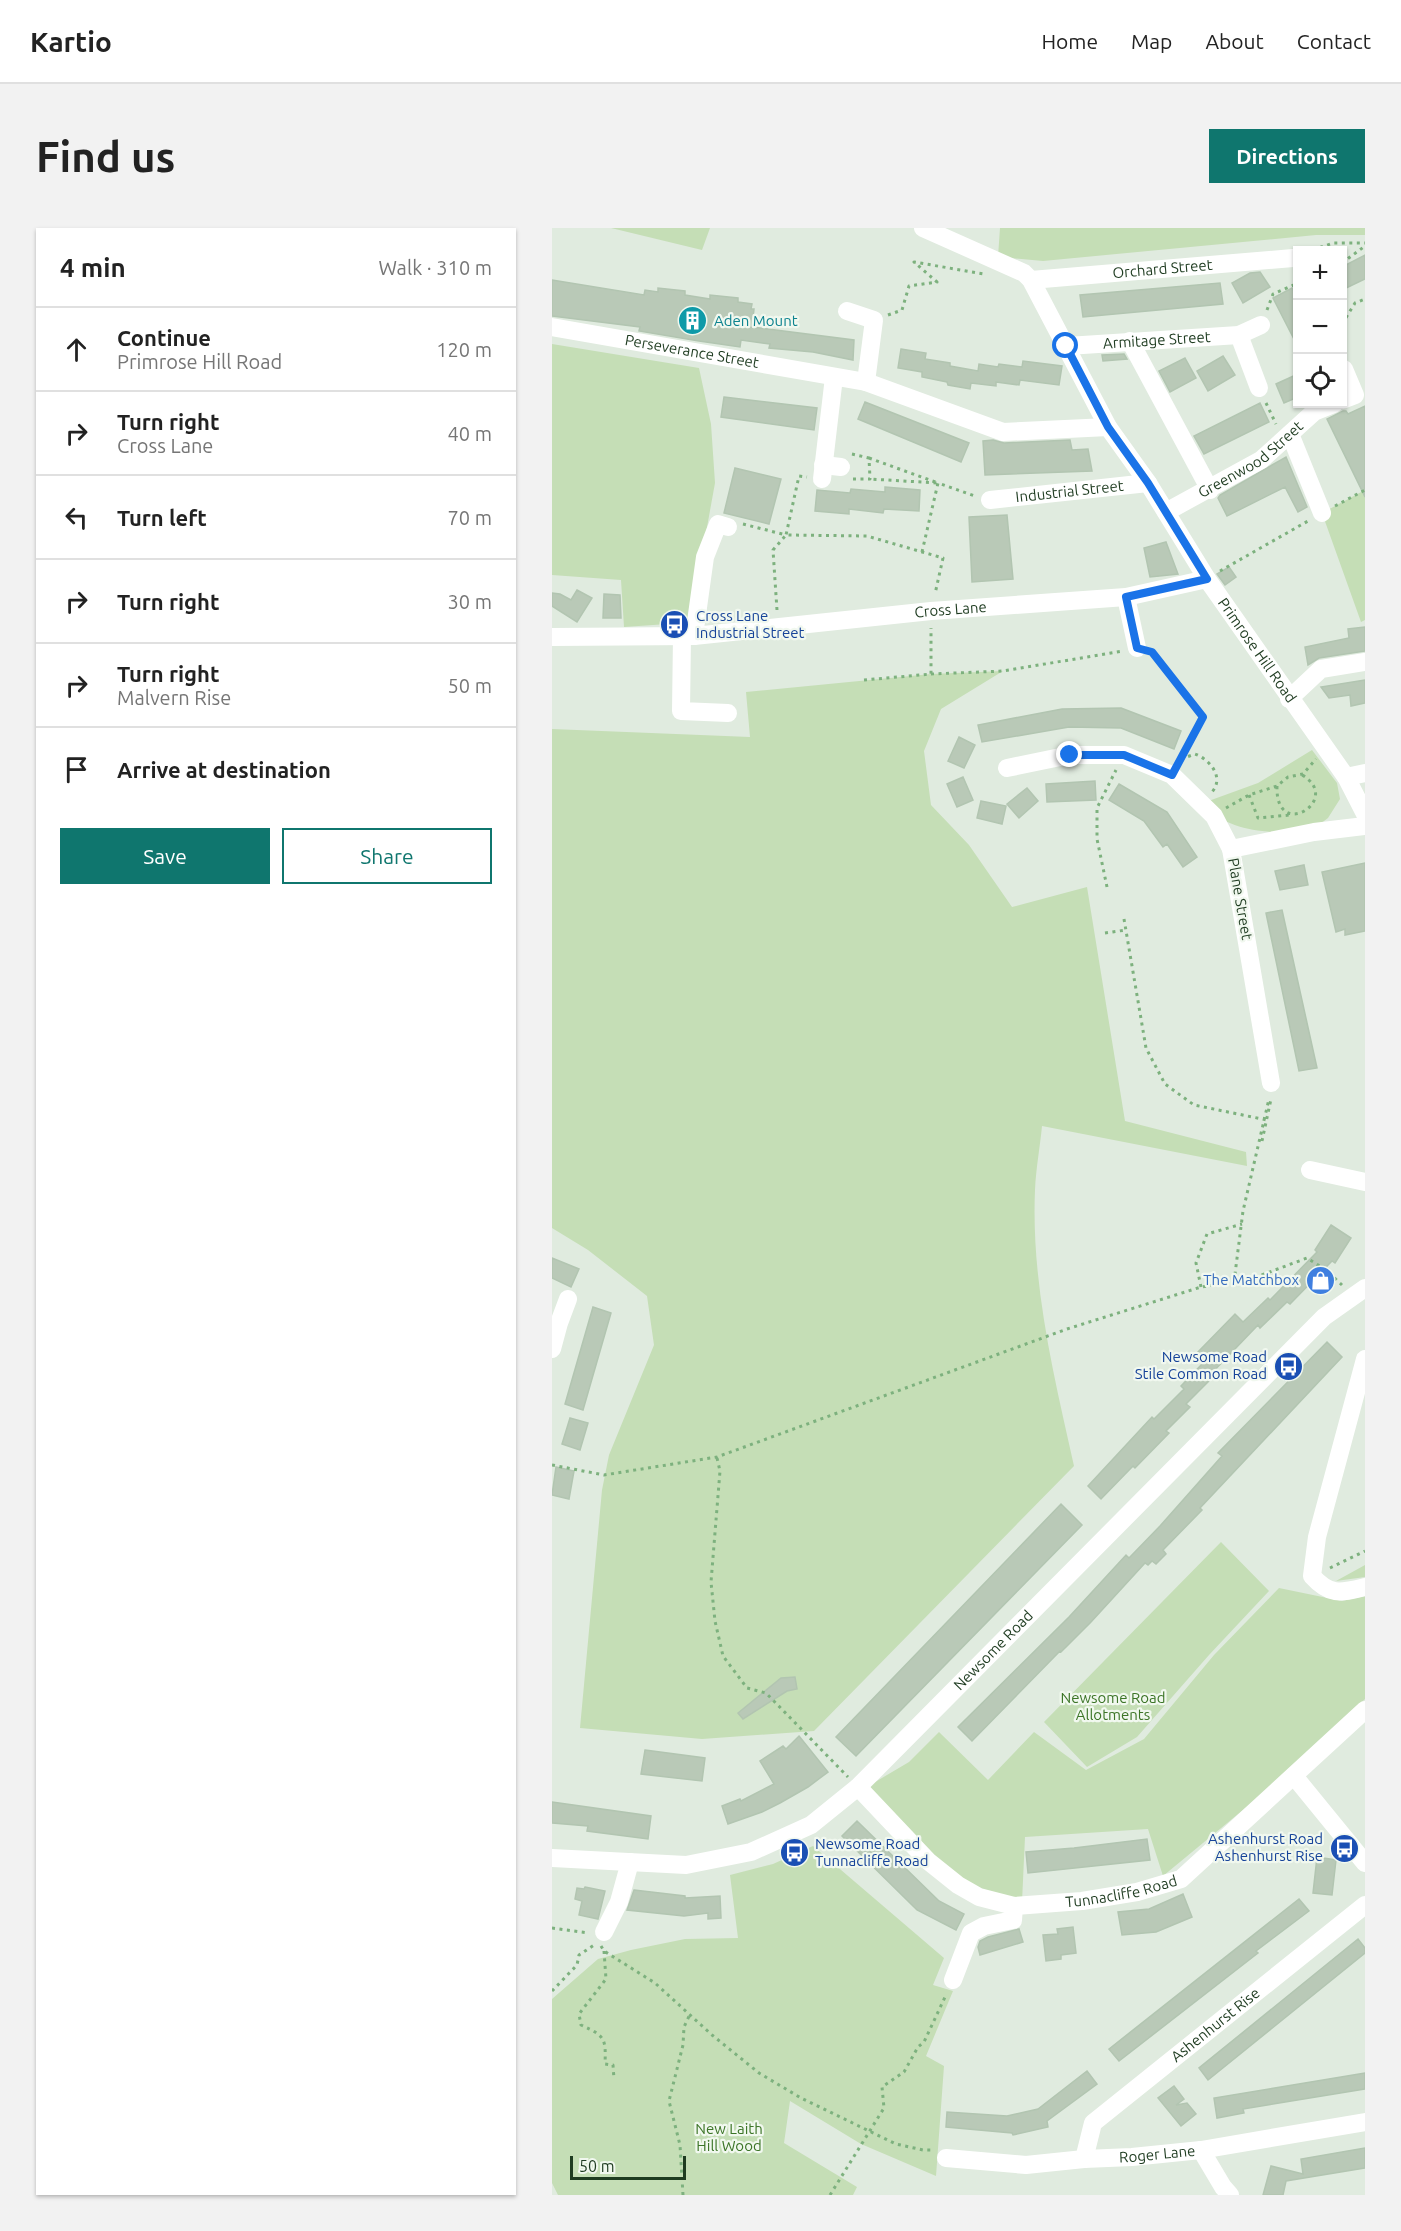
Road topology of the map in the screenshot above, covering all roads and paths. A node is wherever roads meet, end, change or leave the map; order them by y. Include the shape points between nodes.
1 (923, 228) edge
2 (1365, 244) edge
3 (1324, 246) edge
4 (1293, 258) dead end
5 (1347, 258) edge
6 (992, 276) dead end
7 (1031, 280) junction
8 (1293, 285) edge
9 (1273, 294) dead end
10 (1365, 299) edge
11 (847, 311) dead end
12 (1347, 316) edge
13 (874, 320) junction
14 (552, 327) edge
15 (1130, 341) junction
16 (1066, 346) junction
17 (1347, 376) edge
18 (834, 377) junction
19 (866, 382) junction
20 (1259, 388) joint
21 (1347, 398) edge
22 (1324, 408) edge
23 (1108, 427) junction
24 (1286, 436) junction
25 (869, 458) dead end
26 (841, 467) dead end
27 (870, 479) dead end
28 (938, 483) junction
29 (1148, 483) junction
30 (1210, 490) junction
31 (1365, 490) edge
32 (990, 500) joint
33 (1166, 512) junction
34 (1322, 513) junction
35 (728, 527) joint
36 (786, 535) junction
37 (922, 552) junction
38 (1207, 579) junction
39 (1126, 597) junction
40 (931, 611) junction
41 (778, 627) junction
42 (688, 636) junction
43 (552, 637) edge
44 (1137, 648) junction
45 (1365, 662) edge
46 (931, 674) junction
47 (864, 680) dead end
48 (1289, 699) junction
49 (728, 713) dead end
50 (1124, 755) junction
51 (1317, 758) dead end
52 (1176, 767) junction
53 (1007, 768) dead end
54 (1365, 773) edge
55 (1300, 774) junction
56 (1346, 777) junction
57 (1277, 786) junction
58 (1249, 795) junction
59 (1208, 809) junction
60 (1365, 814) edge
61 (1292, 815) junction
62 (1365, 826) edge
63 (1231, 849) junction
64 (1107, 887) dead end
65 (1124, 919) dead end
66 (1126, 930) junction
67 (1105, 933) dead end
68 (1271, 1083) joint
69 (1266, 1119) junction
70 (1262, 1141) dead end
71 (1310, 1170) dead end
72 (1365, 1182) edge
73 (1242, 1224) junction
74 (1234, 1282) junction
75 (1201, 1287) junction
76 (1362, 1293) edge
77 (568, 1299) dead end
78 (556, 1321) edge
79 (552, 1349) edge
80 (1365, 1359) edge
81 (717, 1457) junction
82 (552, 1466) edge
83 (1365, 1551) edge
84 (1312, 1576) junction
85 (1365, 1587) edge
86 (1365, 1710) edge
87 (1294, 1776) junction
88 (858, 1787) junction
89 (552, 1858) edge
90 (630, 1862) junction
91 (1365, 1863) edge
92 (1365, 1905) edge
93 (1014, 1906) junction
94 (552, 1928) edge
95 (602, 1938) junction
96 (604, 1951) junction
97 (953, 1980) joint
98 (552, 1991) edge
99 (690, 2014) junction
100 (614, 2079) dead end
101 (1365, 2122) edge
102 (871, 2131) junction
103 (1201, 2150) junction
104 (946, 2158) joint
105 (1084, 2159) junction
106 (683, 2195) edge
107 (830, 2195) edge
108 (1230, 2195) edge

1 - 7 street via 1024,273
2 - 3 path
2 - 5 path
4 - 7 street, Orchard Street
6 - 13 path via 914,262 937,282 909,286 902,310
7 - 16 street, Primrose Hill Road
8 - 9 path
10 - 12 path via 1355,303
11 - 13 street
13 - 19 street
14 - 18 street, Perseverance Street
15 - 16 street, Armitage Street
15 - 20 street, Armitage Street via 1248,326
15 - 30 street
16 - 23 street, Primrose Hill Road
17 - 21 street via 1355,395
18 - 19 street, Perseverance Street
18 - 26 street via 822,472
19 - 23 street, Perseverance Street via 1003,432
20 - 24 path
22 - 24 street, Greenwood Street
23 - 29 street, Primrose Hill Road
24 - 30 street, Greenwood Street via 1261,460
24 - 34 street
25 - 28 path
27 - 28 path
28 - 32 path
28 - 37 path
29 - 32 street, Industrial Street
29 - 33 street, Primrose Hill Road
30 - 33 street, Greenwood Street
31 - 34 path
33 - 38 street, Primrose Hill Road
34 - 38 path
35 - 36 path via 731,520
35 - 42 street via 718,524 705,557
36 - 37 path via 867,536
36 - 41 path via 773,550
37 - 40 path via 943,558
38 - 39 street, Cross Lane
38 - 48 street, Primrose Hill Road
39 - 40 street, Cross Lane
39 - 44 street
40 - 41 street, Cross Lane
40 - 46 path
41 - 42 street, Cross Lane
42 - 43 street, Cross Lane
42 - 49 street via 681,711
44 - 46 path via 1003,671
44 - 52 path via 1152,652 1203,717
45 - 48 street via 1321,669
46 - 47 path
48 - 56 street, Primrose Hill Road
50 - 52 street
50 - 53 street via 1070,755
50 - 64 path via 1097,808 1097,839
51 - 55 path
52 - 59 street
52 - 59 path via 1195,754 1207,759 1216,773
54 - 56 street
55 - 57 path
55 - 61 path via 1310,780 1315,791 1313,803 1308,810
56 - 60 street, Primrose Hill Road
57 - 58 path
57 - 61 path via 1282,808
58 - 59 path
58 - 61 path via 1258,818
59 - 63 street
62 - 63 street, Plane Street
63 - 68 street, Plane Street
65 - 66 path
66 - 67 path
66 - 69 path via 1146,1048 1165,1084 1194,1105
68 - 69 path
69 - 70 path
69 - 73 path
71 - 72 street
73 - 74 path
73 - 75 path via 1206,1234 1196,1263
74 - 75 path
74 - 76 path via 1307,1258
75 - 81 path via 1092,1321
76 - 88 street, Newsome Road via 1324,1317
77 - 78 street
78 - 79 street
80 - 84 street via 1317,1537
81 - 82 path via 604,1475
81 - 88 path via 720,1471 711,1582 723,1656 747,1688 766,1693
83 - 84 path
84 - 85 street via 1324,1589 1343,1592
86 - 87 street, Tunnacliffe Road
87 - 91 street
87 - 93 street, Tunnacliffe Road via 1181,1879 1137,1892 1082,1901
88 - 90 street, Newsome Road via 811,1825 751,1852 686,1865
88 - 93 street, Tunnacliffe Road via 928,1861 958,1886 978,1898
89 - 90 street, Newsome Road
90 - 95 street via 619,1902
92 - 105 street, Ashenhurst Rise via 1093,2123
93 - 97 street via 1013,1920 971,1933
94 - 95 path
95 - 96 path
95 - 98 path via 579,1955 577,1965
96 - 99 path via 655,1983
96 - 100 path via 606,1979 579,2014 581,2025 598,2032 606,2043 605,2064 613,2065
97 - 102 path via 924,2042 904,2072 882,2087 884,2108
99 - 102 path via 759,2073
99 - 106 path via 684,2026 669,2101 680,2145
101 - 103 street, Roger Lane
102 - 104 path via 896,2144 937,2149
102 - 107 path
103 - 105 street, Roger Lane
103 - 108 street
104 - 105 street, Roger Lane via 1026,2165

